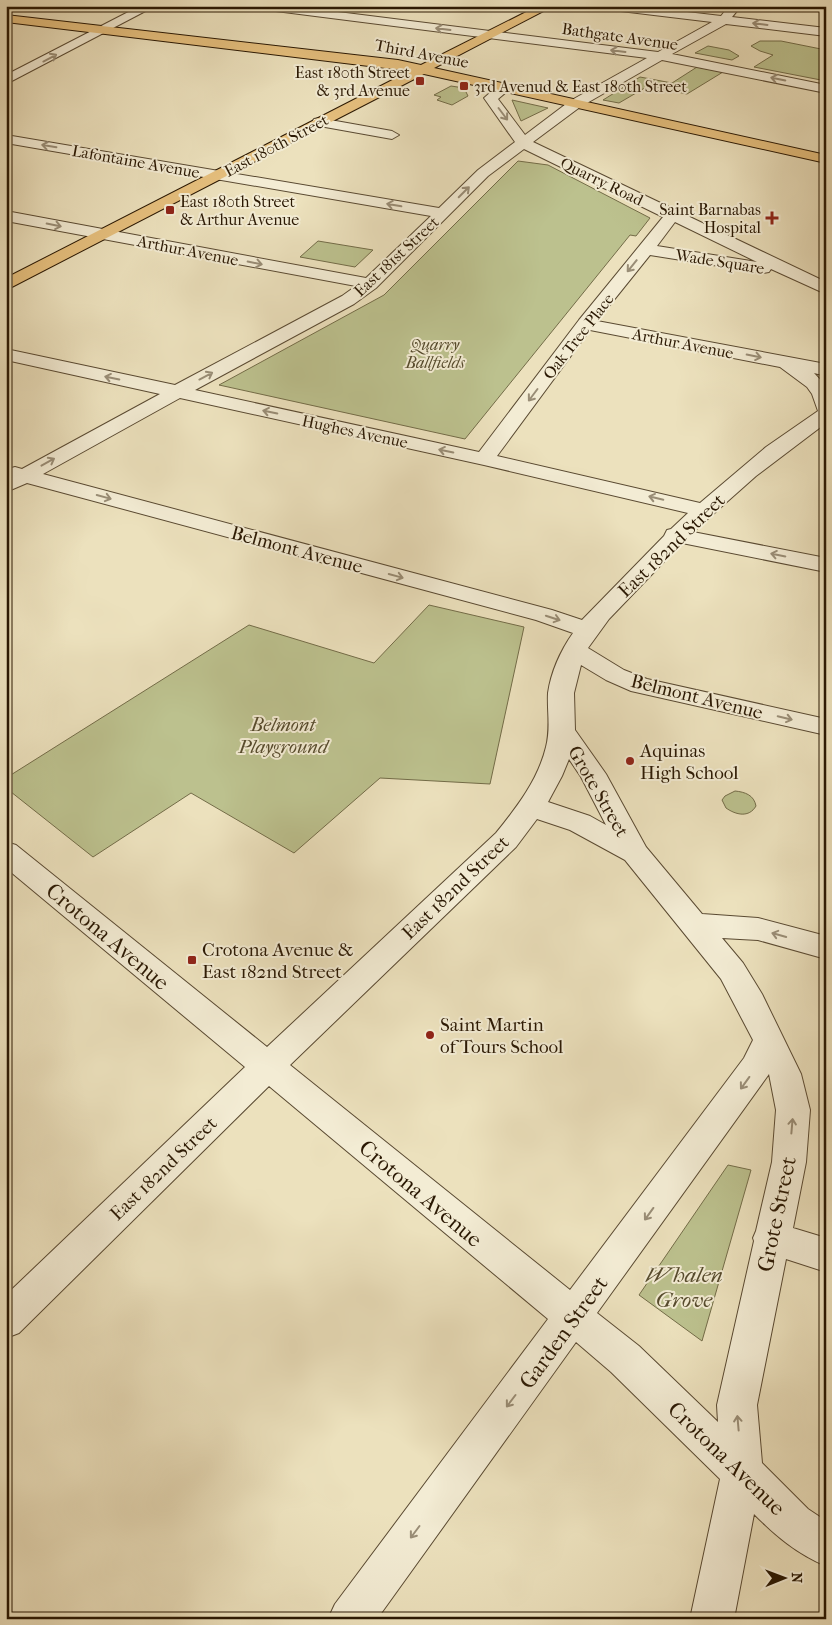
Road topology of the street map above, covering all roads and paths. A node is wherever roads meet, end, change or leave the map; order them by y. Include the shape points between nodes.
1 (149, 6) edge
2 (260, 6) edge
3 (547, 6) edge
4 (604, 6) edge
5 (735, 6) edge
6 (6, 18) edge
7 (724, 20) junction
8 (105, 30) junction
9 (826, 32) edge
10 (492, 35) junction
11 (661, 56) junction
12 (421, 70) junction
13 (10, 76) edge
14 (504, 88) junction
15 (826, 89) edge
16 (575, 104) junction
17 (319, 122) junction
18 (392, 135) dead end
19 (6, 139) edge
20 (523, 143) junction
21 (826, 158) edge
22 (218, 175) junction
23 (442, 213) junction
24 (674, 215) junction
25 (6, 216) edge
26 (104, 234) junction
27 (646, 250) junction
28 (794, 274) junction
29 (370, 284) junction
30 (6, 285) edge
31 (826, 290) edge
32 (585, 324) junction
33 (6, 354) edge
34 (782, 362) junction
35 (826, 370) edge
36 (176, 392) junction
37 (826, 409) edge
38 (826, 414) edge
39 (812, 435) edge
40 (484, 459) junction
41 (12, 478) edge
42 (704, 510) junction
43 (675, 535) junction
44 (826, 564) edge
45 (581, 640) junction
46 (826, 727) edge
47 (562, 730) junction
48 (532, 807) junction
49 (6, 852) edge
50 (635, 853) junction
51 (695, 925) junction
52 (826, 948) edge
53 (769, 1040) junction
54 (267, 1067) junction
55 (771, 1238) junction
56 (826, 1254) edge
57 (11, 1308) edge
58 (573, 1318) junction
59 (742, 1472) junction
60 (826, 1545) edge
61 (350, 1619) edge
62 (712, 1619) edge

1 - 8 street
10 -> 2 street, Bathgate Avenue
3 - 10 main road, East 180th Street
4 - 7 street
5 - 7 street, East 181st Street
6 - 8 main road, Third Avenue
9 -> 7 street
7 - 11 street, East 181st Street
8 - 12 main road, Third Avenue via 390,63
13 -> 8 street
11 -> 10 street, Bathgate Avenue
10 - 12 main road, East 180th Street
15 -> 11 street, Bathgate Avenue
11 - 16 street, East 181st Street
12 - 14 main road, Third Avenue
12 - 17 main road, East 180th Street
14 - 16 main road, Third Avenue
14 -> 20 street, Quarry Road via 491,98
16 - 20 street, East 181st Street
16 - 21 main road, Third Avenue
17 - 18 street
17 - 22 main road, East 180th Street
22 -> 19 street, Lafontaine Avenue
23 -> 20 street, East 181st Street via 484,173
20 - 24 street, Quarry Road
23 -> 22 street, Lafontaine Avenue
22 - 26 main road, East 180th Street
23 - 29 street, East 181st Street
24 - 27 street, Oak Tree Place
24 - 28 street, Quarry Road
25 -> 26 street, Arthur Avenue
26 -> 29 street, Arthur Avenue
26 - 30 main road, East 180th Street
27 - 28 street, Wade Square
27 -> 32 street, Oak Tree Place
28 - 31 street, Quarry Road
36 -> 29 street, East 181st Street via 348,300
32 -> 34 street, Arthur Avenue
32 -> 40 street, Oak Tree Place
36 -> 33 street, Hughes Avenue
34 - 35 street, Arthur Avenue
34 - 37 street, Arthur Avenue via 814,382
40 -> 36 street, Hughes Avenue
41 -> 36 street, East 181st Street
38 - 39 street, East 182nd Street
39 - 42 street, East 182nd Street
42 -> 40 street, Hughes Avenue
41 -> 45 street, Belmont Avenue via 544,615
42 - 43 street, East 182nd Street
44 -> 43 street
43 - 45 street, East 182nd Street
45 -> 46 street, Belmont Avenue via 615,675 640,685
45 - 47 street, East 182nd Street via 561,690
47 - 48 street, East 182nd Street via 549,777
47 - 50 street, Grote Street via 593,774
48 - 50 street, Grote Street via 580,823
48 - 54 street, East 182nd Street via 506,840
49 - 54 street, Crotona Avenue
50 - 51 street, Grote Street
52 -> 51 street via 758,929
51 - 53 street, Grote Street via 732,971
55 -> 53 street, Grote Street via 789,1162 793,1110 785,1074
53 -> 58 street, Garden Street via 756,1067
54 - 57 street, East 182nd Street
54 - 58 street, Crotona Avenue
55 - 56 street
59 -> 55 street, Grote Street via 737,1405
58 - 59 street, Crotona Avenue via 624,1359
58 -> 61 street, Garden Street
59 - 60 street, Crotona Avenue via 793,1524
59 - 62 street, Grote Street

